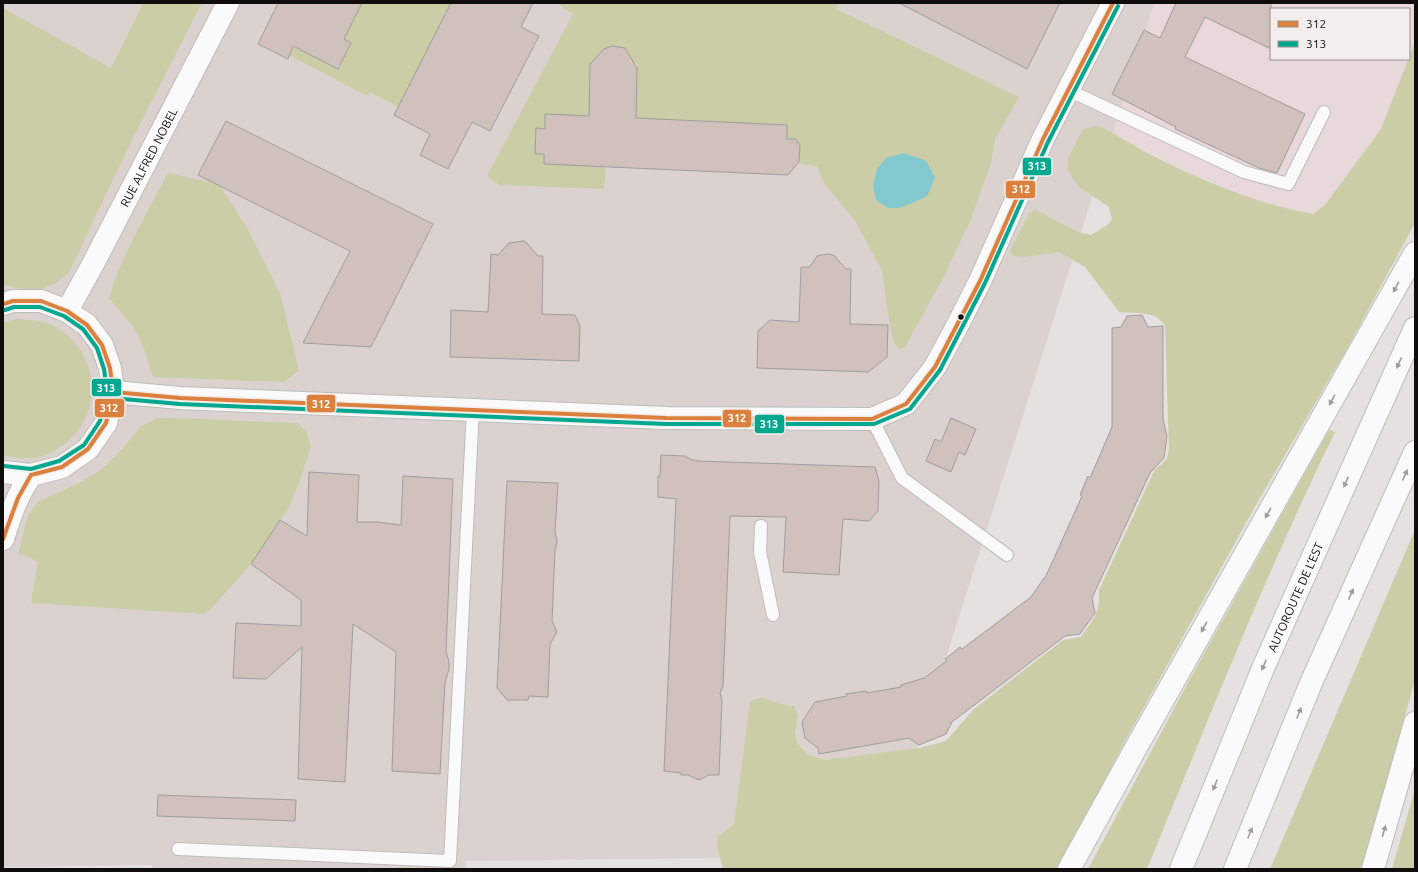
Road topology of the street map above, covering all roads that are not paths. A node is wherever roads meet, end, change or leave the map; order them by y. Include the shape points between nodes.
1 (228, 3) edge
2 (1112, 3) edge
3 (1068, 90) junction
4 (1324, 112) dead end
5 (1415, 253) edge
6 (6, 301) edge
7 (67, 311) junction
8 (1415, 328) edge
9 (113, 392) junction
10 (473, 409) junction
11 (872, 419) junction
12 (1415, 452) edge
13 (3, 472) edge
14 (31, 475) junction
15 (761, 526) dead end
16 (3, 539) edge
17 (1007, 555) dead end
18 (773, 615) dead end
19 (1415, 723) edge
20 (178, 849) dead end
21 (1069, 869) edge
22 (1181, 869) edge
23 (1235, 869) edge
24 (1373, 869) edge

1 - 7 main road, RUE ALFRED NOBEL
2 - 3 main road
3 - 4 lane via 1244,172 1288,184
3 - 11 main road via 1043,139 980,281 935,367 906,404
5 -> 21 main road
6 - 7 main road via 41,302
7 - 9 main road via 87,325 102,345 110,368
8 -> 22 main road, AUTOROUTE DE L’EST via 1264,666
9 - 10 main road via 180,398
9 - 14 main road via 106,423 88,449 62,467
10 - 11 main road via 674,418
10 - 20 lane via 450,861
11 - 17 lane via 902,478
23 -> 12 main road via 1311,683
13 - 14 main road
14 - 16 main road via 18,497
15 - 18 lane via 760,552
24 -> 19 main road

